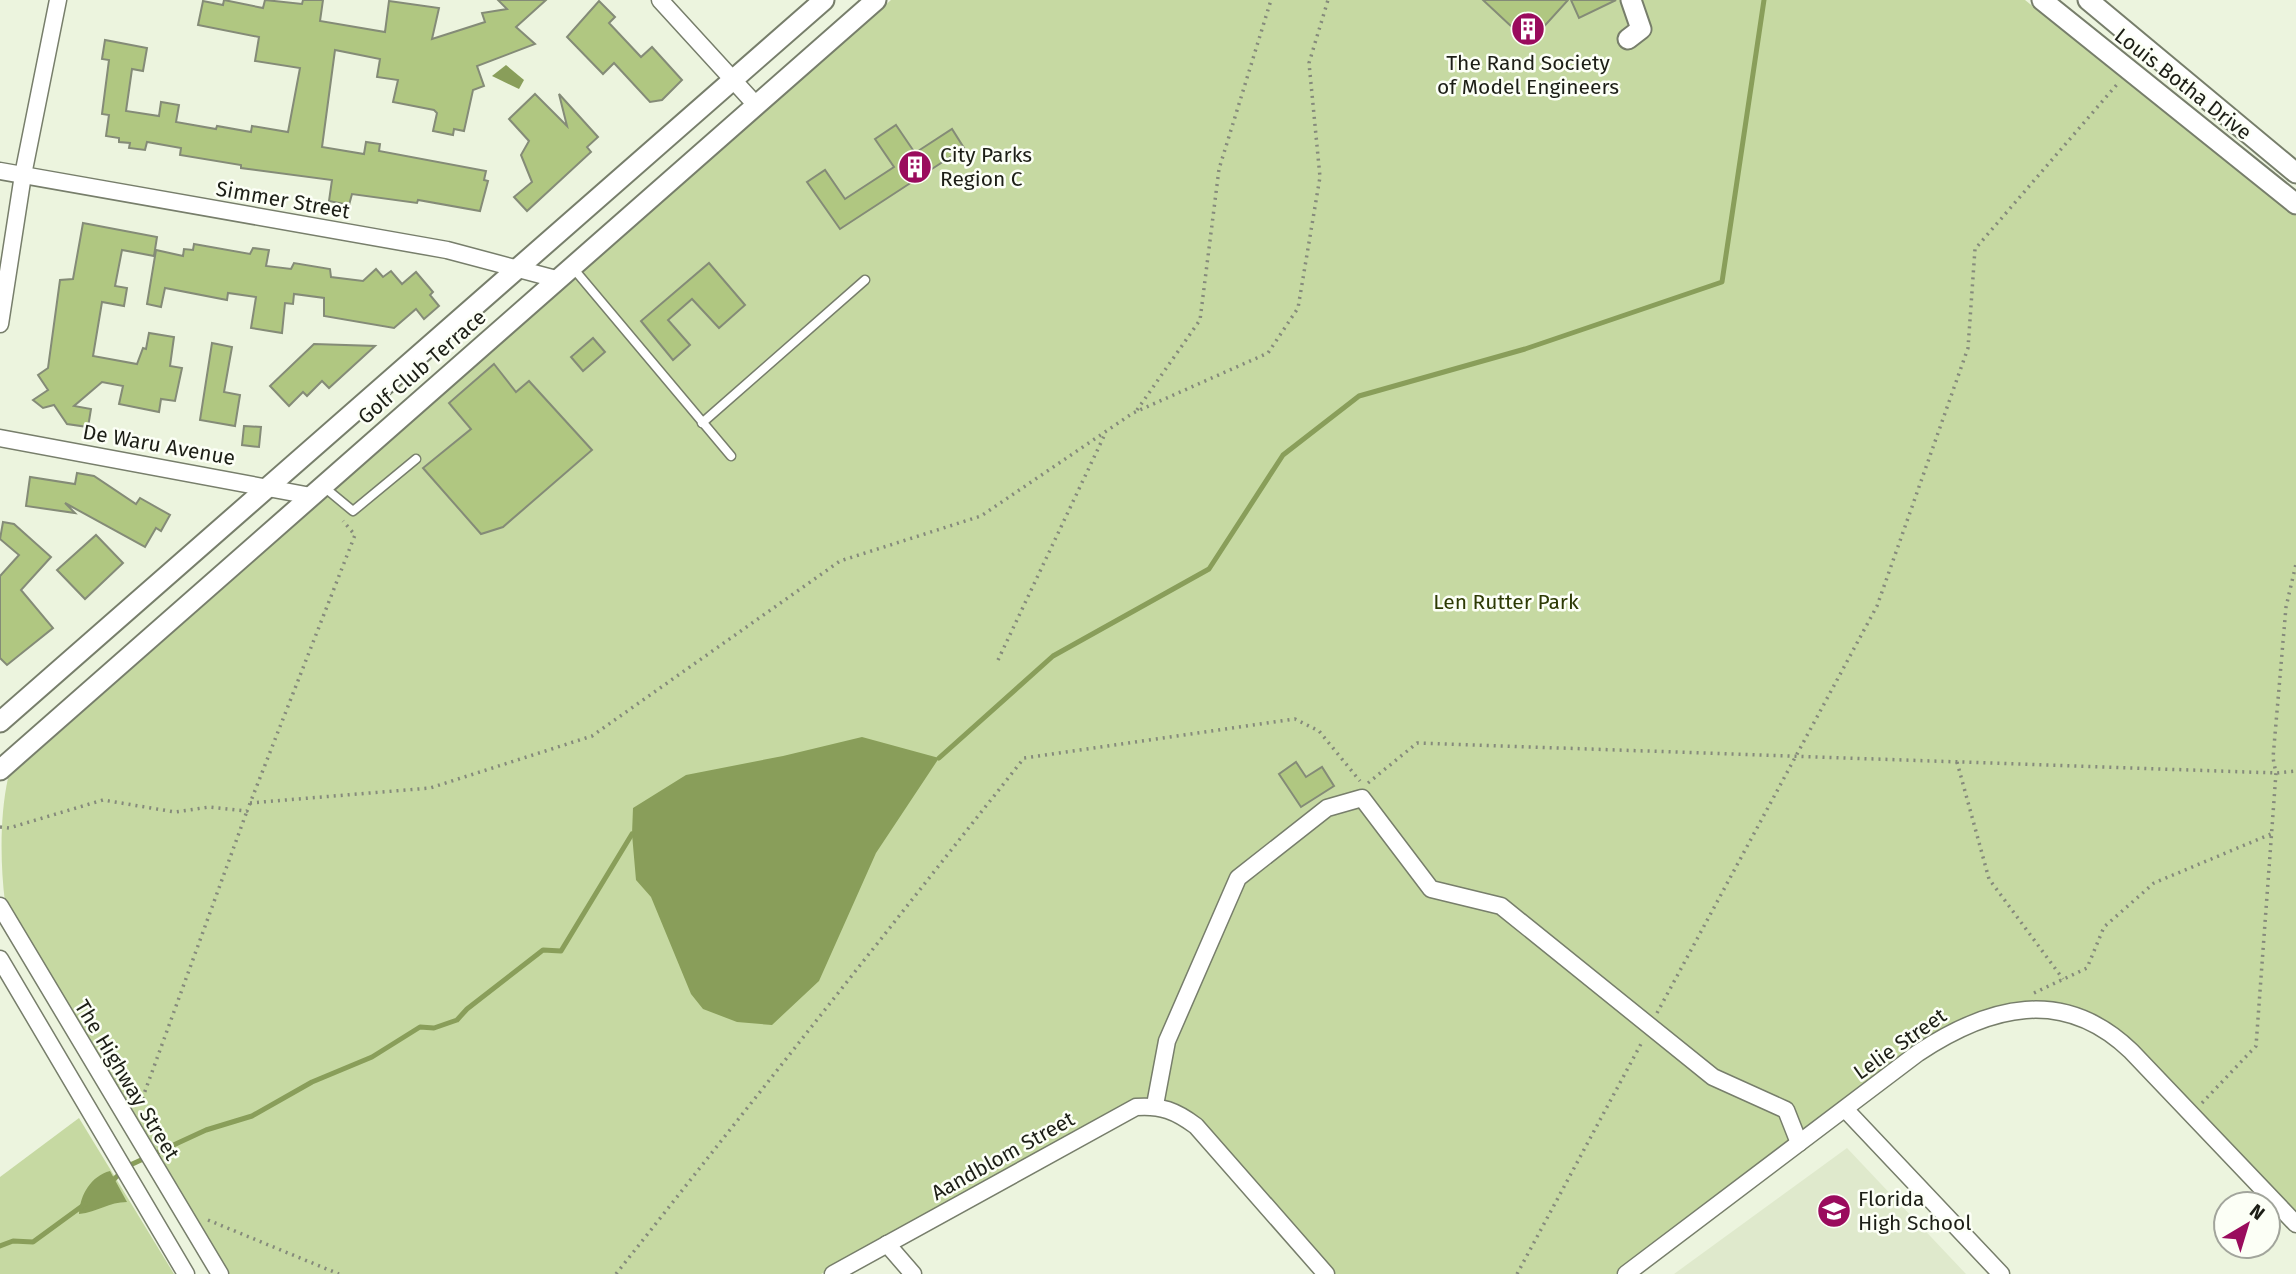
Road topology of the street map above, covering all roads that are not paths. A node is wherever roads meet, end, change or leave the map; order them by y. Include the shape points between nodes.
1 (58, 0) edge
2 (660, 0) edge
3 (824, 0) edge
4 (876, 0) edge
5 (1631, 0) edge
6 (2042, 0) edge
7 (2088, 0) edge
8 (1628, 39) dead end
9 (731, 79) junction
10 (756, 105) junction
11 (0, 171) edge
12 (2296, 173) edge
13 (23, 175) junction
14 (2296, 204) edge
15 (517, 270) junction
16 (564, 273) junction
17 (865, 279) dead end
18 (0, 324) edge
19 (702, 423) junction
20 (0, 438) edge
21 (731, 456) dead end
22 (416, 460) dead end
23 (268, 486) junction
24 (317, 491) junction
25 (0, 722) edge
26 (4, 759) edge
27 (0, 782) edge
28 (0, 906) edge
29 (0, 959) edge
30 (1154, 1105) junction
31 (1845, 1108) junction
32 (1799, 1143) junction
33 (2296, 1223) edge
34 (887, 1244) junction
35 (186, 1274) edge
36 (220, 1274) edge
37 (833, 1274) edge
38 (913, 1274) edge
39 (1326, 1274) edge
40 (1626, 1274) edge
41 (2001, 1274) edge

1 - 13 street
2 - 9 street
3 - 9 street, Golf Club Terrace
4 - 10 street, Golf Club Terrace
5 - 8 street via 1641,29
6 - 14 street, Louis Botha Drive
7 - 12 street, Louis Botha Drive
9 - 10 street
9 - 15 street, Golf Club Terrace
10 - 16 street, Golf Club Terrace
11 - 13 street, Simmer Street
13 - 15 street, Simmer Street via 447,250
13 - 18 street
15 - 16 street, Simmer Street
15 - 23 street, Golf Club Terrace
16 - 19 lane
16 - 24 street, Golf Club Terrace
17 - 19 lane
19 - 21 lane
20 - 23 street, De Waru Avenue
22 - 24 lane via 353,512
23 - 24 street, De Waru Avenue
23 - 25 street, Golf Club Terrace
24 - 26 street, Golf Club Terrace
26 - 27 street, Golf Club Terrace
28 - 36 street, The Highway Street
29 - 35 street
30 - 32 street via 1167,1041 1238,878 1328,808 1362,798 1431,888 1501,906 1713,1077 1786,1111
30 - 34 street, Aandblom Street via 1136,1107
30 - 39 street via 1196,1126
31 - 32 street, Lelie Street
31 - 33 street, Lelie Street via 1918,1053 1969,1023 1990,1015 2035,1010 2070,1015 2121,1041
31 - 41 street
32 - 40 street, Lelie Street
34 - 37 street, Aandblom Street
34 - 38 street

